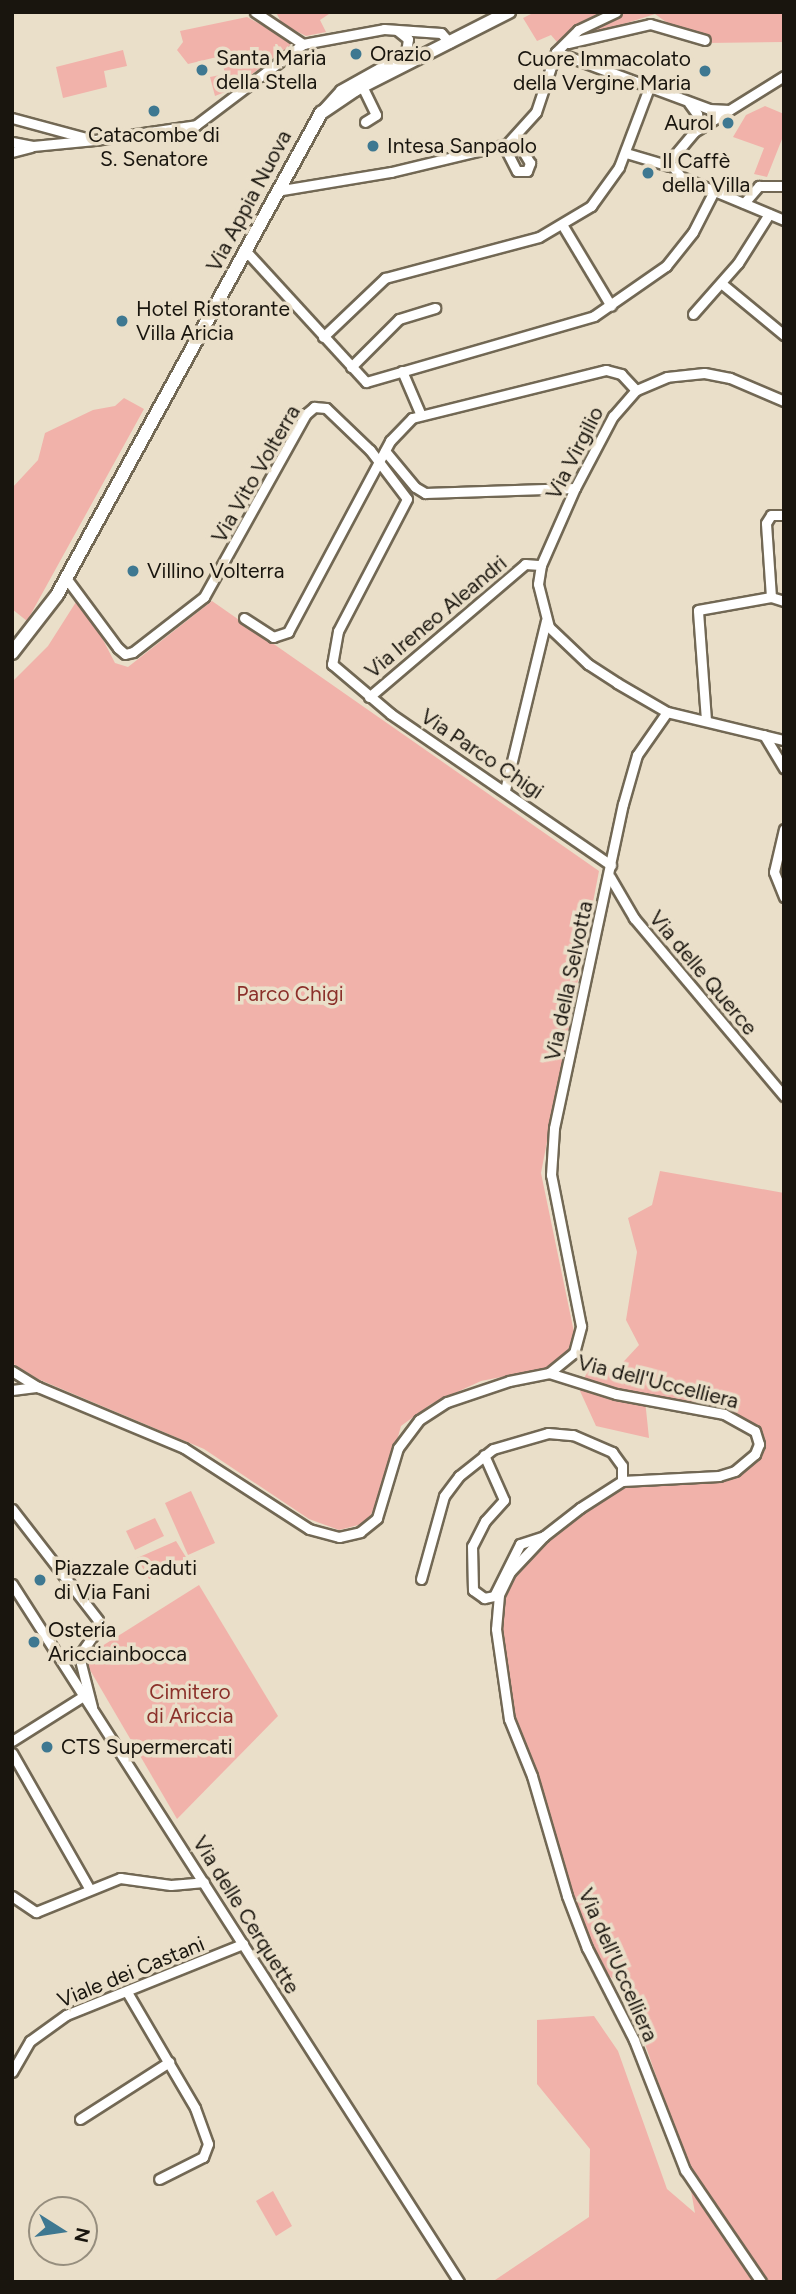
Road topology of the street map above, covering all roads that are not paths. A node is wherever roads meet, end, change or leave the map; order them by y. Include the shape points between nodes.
1 (255, 12) edge
2 (509, 12) edge
3 (617, 12) edge
4 (395, 30) junction
5 (705, 40) dead end
6 (450, 43) junction
7 (303, 44) junction
8 (566, 44) junction
9 (556, 52) junction
10 (784, 76) edge
11 (650, 85) junction
12 (362, 86) junction
13 (683, 96) junction
14 (736, 108) junction
15 (321, 113) junction
16 (12, 118) edge
17 (365, 122) dead end
18 (694, 132) junction
19 (516, 138) junction
20 (95, 140) junction
21 (12, 142) edge
22 (33, 146) junction
23 (504, 146) junction
24 (12, 152) edge
25 (626, 153) junction
26 (290, 166) junction
27 (670, 166) junction
28 (784, 186) edge
29 (311, 188) junction
30 (276, 191) junction
31 (714, 191) junction
32 (744, 203) junction
33 (769, 214) junction
34 (784, 220) edge
35 (563, 226) junction
36 (246, 250) junction
37 (721, 282) junction
38 (611, 306) junction
39 (435, 308) dead end
40 (694, 314) dead end
41 (784, 335) edge
42 (323, 337) junction
43 (351, 367) junction
44 (401, 371) junction
45 (636, 390) junction
46 (784, 401) edge
47 (420, 413) junction
48 (385, 451) junction
49 (381, 464) junction
50 (575, 488) junction
51 (784, 515) edge
52 (541, 565) junction
53 (66, 578) junction
54 (771, 597) junction
55 (784, 601) edge
56 (244, 618) dead end
57 (546, 621) junction
58 (12, 653) edge
59 (335, 669) joint
60 (369, 696) junction
61 (667, 712) junction
62 (706, 720) junction
63 (763, 734) junction
64 (784, 740) edge
65 (784, 768) edge
66 (505, 790) junction
67 (784, 829) edge
68 (611, 865) junction
69 (784, 897) edge
70 (784, 1096) edge
71 (12, 1371) edge
72 (548, 1373) junction
73 (38, 1387) junction
74 (12, 1390) edge
75 (484, 1455) junction
76 (622, 1481) junction
77 (12, 1509) edge
78 (544, 1536) junction
79 (421, 1579) dead end
80 (12, 1584) edge
81 (82, 1697) junction
82 (93, 1709) junction
83 (12, 1741) edge
84 (12, 1753) edge
85 (204, 1882) junction
86 (89, 1888) junction
87 (12, 1896) edge
88 (243, 1944) junction
89 (127, 1992) junction
90 (169, 2062) junction
91 (12, 2072) edge
92 (80, 2119) dead end
93 (159, 2179) dead end
94 (449, 2266) junction
95 (452, 2282) edge
96 (458, 2282) edge
97 (761, 2282) edge

1 - 7 street
2 - 6 main road, Via Appia Nuova
3 - 8 street via 578,30
4 - 6 street via 441,33
4 - 7 street via 363,31
4 - 15 street via 408,39 406,53 340,90
5 - 8 street via 650,24
6 - 12 main road, Via Appia Nuova
7 - 20 street via 202,123
8 - 9 street
9 - 11 street
9 - 19 street via 536,112
10 - 14 street
11 - 13 street
11 - 25 street
12 - 15 main road, Via Appia Nuova
12 - 17 street via 376,115
13 - 14 street via 713,111
13 - 18 street via 697,114
14 - 18 street
15 - 26 main road, Via Appia Nuova
16 - 20 street
18 - 27 street via 672,154
19 - 23 street
19 - 23 street via 530,163 527,171 515,168
20 - 22 street
21 - 22 street
22 - 24 street
23 - 29 street
25 - 27 street
25 - 35 street via 597,200
26 - 29 street via 294,179
26 - 30 main road, Via Appia Nuova
27 - 31 street via 681,177
28 - 32 street via 759,186
29 - 30 street
30 - 36 main road, Via Appia Nuova
31 - 32 street
31 - 38 street via 700,220 670,261
32 - 33 street
33 - 34 street
33 - 37 street
35 - 38 street
35 - 42 street via 539,237 392,275
36 - 42 street
36 - 53 main road, Via Appia Nuova
37 - 40 street
37 - 41 street
38 - 44 street via 575,324
39 - 43 street via 399,319
42 - 43 street
43 - 44 street via 366,382
44 - 47 street
45 - 46 street, Via Virgilio via 667,377 704,373 730,378
45 - 47 street via 624,376 609,369
45 - 50 street, Via Virgilio via 613,416
47 - 48 street via 400,427
48 - 49 street
48 - 50 street via 408,481 425,493
49 - 53 street, Via Vito Volterra via 326,408 310,409 206,594 188,614 129,654 118,648
49 - 56 street via 288,632 273,637
49 - 59 street, Via Vito Volterra via 405,493 407,505 335,638 330,660
50 - 52 street, Via Virgilio
51 - 54 street via 769,517 766,526
52 - 57 street, Via Virgilio via 538,588
52 - 60 street, Via Ireneo Aleandri via 525,564
53 - 58 main road, Via Appia Nuova via 41,619
54 - 55 street
54 - 62 street via 698,610
57 - 61 street via 588,664
57 - 66 street
59 - 60 street, Via Parco Chigi
60 - 66 street, Via Parco Chigi
61 - 62 street
61 - 68 street, Via della Selvotta via 637,755
62 - 63 street
63 - 64 street
63 - 65 street
66 - 68 street, Via Parco Chigi
67 - 69 street via 774,872
68 - 70 street, Via delle Querce via 610,881 629,912
68 - 72 street, Via della Selvotta via 551,1151 554,1195 581,1333 569,1360
71 - 73 street, Via dell'Uccelliera
72 - 73 street, Via dell'Uccelliera via 484,1388 426,1414 400,1443 377,1518 360,1532 339,1537 309,1529 184,1448
72 - 76 street, Via dell'Uccelliera via 616,1394 729,1415 750,1426 759,1439 750,1460 727,1474
73 - 74 street
75 - 76 street via 537,1435 573,1435 611,1452 622,1466
75 - 78 street via 504,1500 485,1521 472,1546 473,1590 484,1598 494,1596 520,1544
75 - 79 street via 444,1496
76 - 78 street, Via dell'Uccelliera
77 - 82 street via 97,1620 97,1630 79,1656
78 - 97 street, Via dell'Uccelliera via 510,1572 497,1604 497,1643 509,1719 532,1776 571,1908 634,2040 681,2162
80 - 81 street, Via delle Cerquette
81 - 82 street, Via delle Cerquette
81 - 83 street
82 - 85 street, Via delle Cerquette
84 - 86 street
85 - 86 street via 171,1885 125,1878
85 - 88 street, Via delle Cerquette
86 - 87 street via 36,1912
88 - 89 street, Viale dei Castani
88 - 94 street, Via delle Cerquette
89 - 90 street
89 - 91 street, Viale dei Castani via 54,2022 30,2041
90 - 92 street
90 - 93 street via 197,2112 208,2149 203,2157
94 - 95 street, Via delle Cerquette
94 - 96 street, Via delle Cerquette

